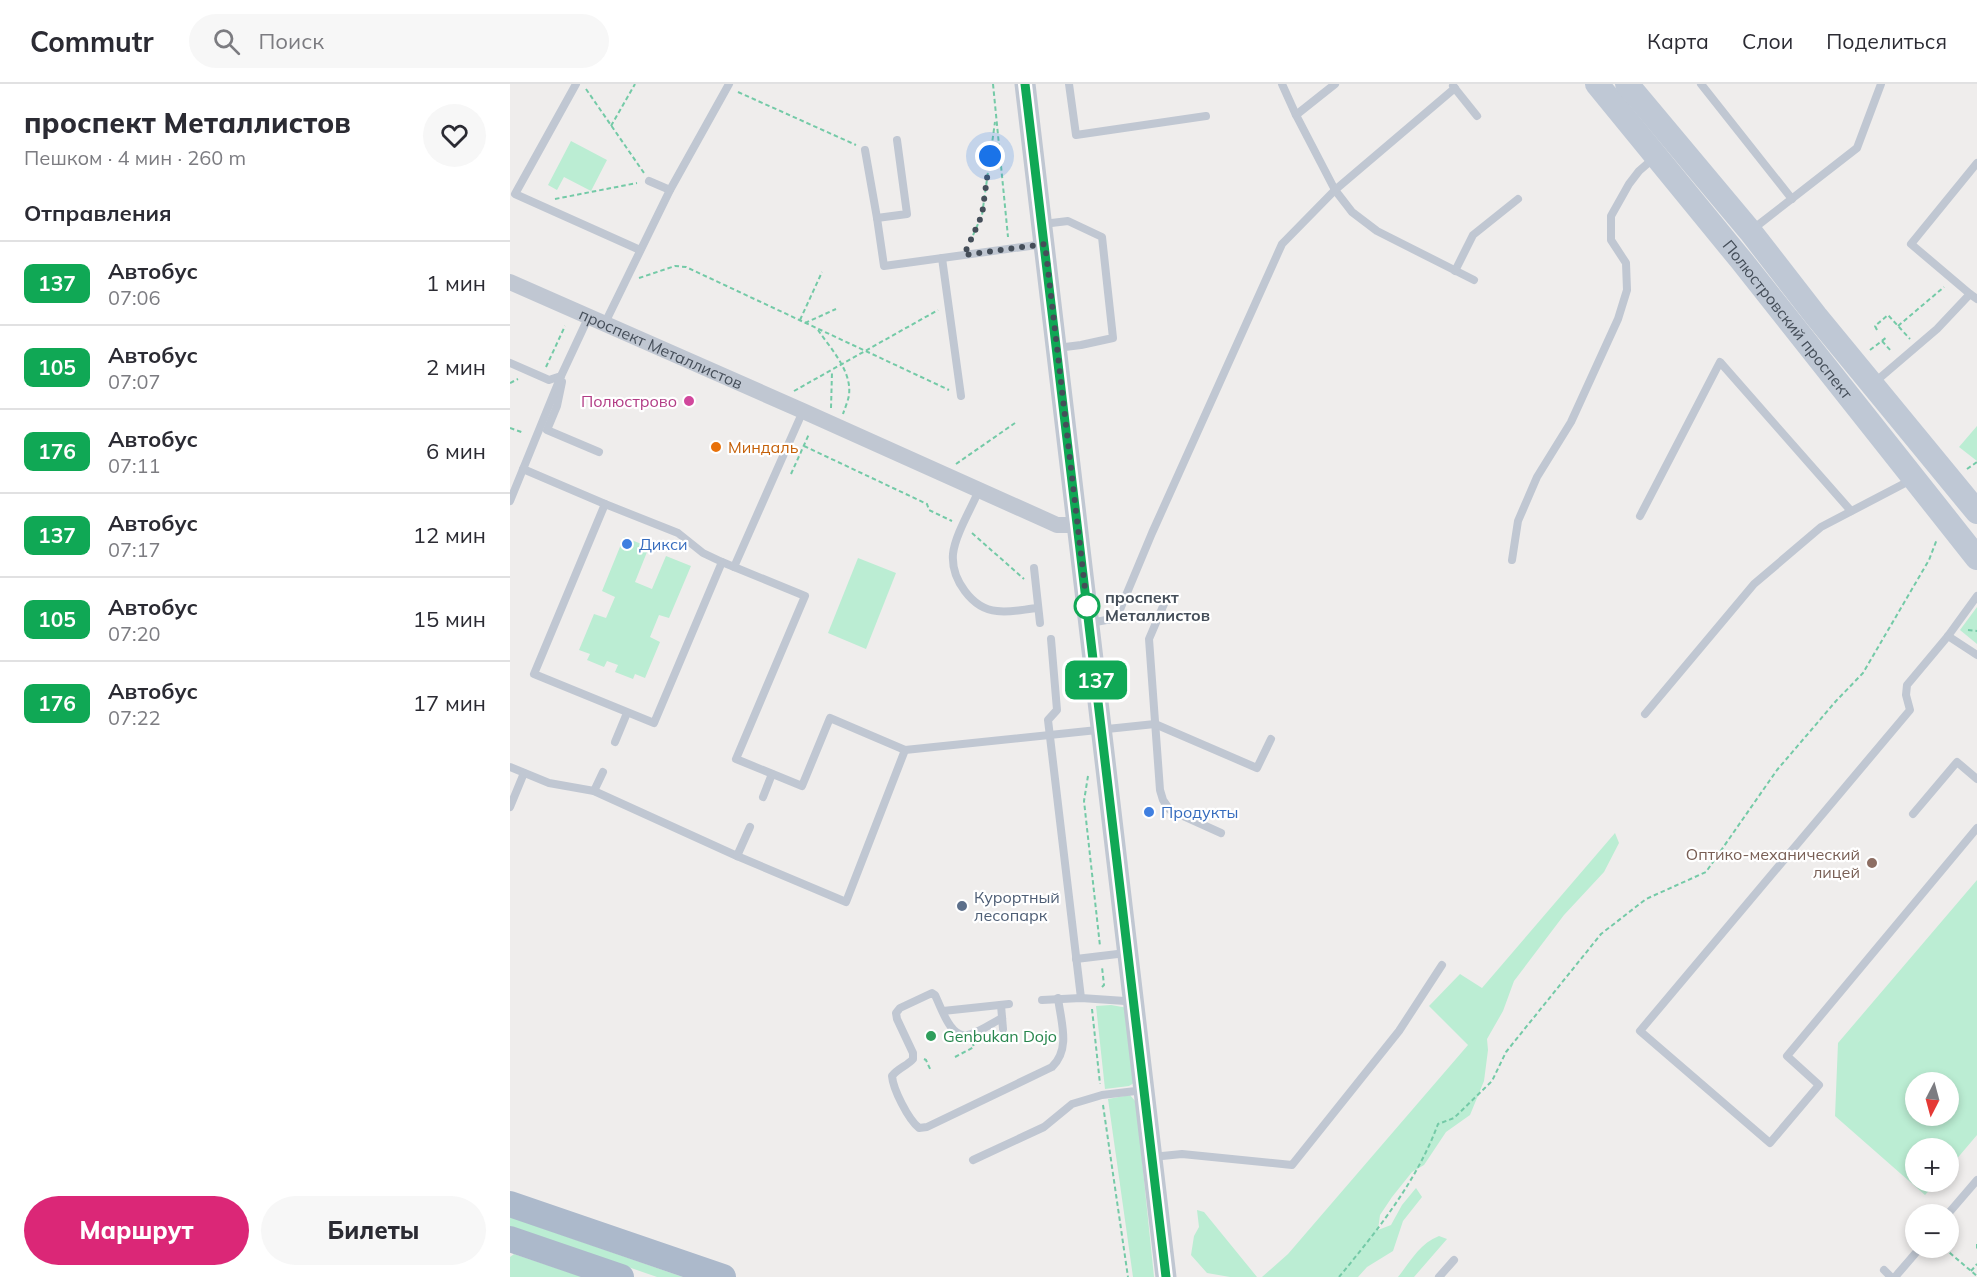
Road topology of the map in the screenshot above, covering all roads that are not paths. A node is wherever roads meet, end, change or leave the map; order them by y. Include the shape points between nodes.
1 (576, 84) edge
2 (1025, 84) edge
3 (1069, 84) edge
4 (1282, 84) edge
5 (1335, 84) edge
6 (1597, 84) edge
7 (1627, 84) edge
8 (1701, 84) edge
9 (1881, 84) edge
10 (728, 86) edge
11 (1453, 86) edge
12 (1296, 115) junction
13 (1206, 116) dead end
14 (1477, 116) dead end
15 (897, 140) dead end
16 (865, 150) road end
17 (1656, 156) junction
18 (1977, 163) edge
19 (649, 181) road end
20 (670, 190) junction
21 (1335, 190) junction
22 (513, 197) edge
23 (1518, 199) dead end
24 (1792, 199) junction
25 (877, 218) junction
26 (1750, 231) junction
27 (1043, 234) junction
28 (640, 250) junction
29 (942, 258) junction
30 (1455, 271) junction
31 (1474, 280) dead end
32 (510, 282) edge
33 (1974, 297) edge
34 (589, 316) junction
35 (1816, 316) junction
36 (605, 323) junction
37 (1797, 332) junction
38 (1057, 348) junction
39 (510, 363) edge
40 (561, 376) junction
41 (1872, 384) junction
42 (961, 396) road end
43 (803, 411) junction
44 (598, 452) dead end
45 (523, 469) junction
46 (1913, 479) junction
47 (979, 490) junction
48 (510, 501) edge
49 (605, 504) junction
50 (1851, 511) junction
51 (1977, 512) edge
52 (1640, 516) dead end
53 (1078, 525) junction
54 (1977, 558) edge
55 (1512, 560) dead end
56 (722, 562) junction
57 (734, 567) junction
58 (1034, 568) dead end
59 (1977, 596) edge
60 (1167, 597) dead end
61 (1038, 608) junction
62 (1040, 623) dead end
63 (1089, 623) junction
64 (1948, 636) junction
65 (1051, 639) dead end
66 (1977, 656) edge
67 (627, 713) junction
68 (1645, 714) dead end
69 (1155, 724) junction
70 (1102, 730) junction
71 (1050, 736) junction
72 (1271, 739) dead end
73 (615, 742) dead end
74 (905, 750) junction
75 (510, 767) edge
76 (603, 772) dead end
77 (524, 773) junction
78 (772, 774) junction
79 (1977, 779) edge
80 (594, 791) junction
81 (763, 797) dead end
82 (510, 807) edge
83 (1913, 814) dead end
84 (750, 827) dead end
85 (1977, 828) edge
86 (1221, 833) dead end
87 (737, 856) junction
88 (1128, 953) junction
89 (1076, 959) junction
90 (1442, 964) dead end
91 (1058, 998) junction
92 (1081, 998) junction
93 (1041, 1000) dead end
94 (1133, 1000) junction
95 (943, 1011) junction
96 (1002, 1018) junction
97 (1004, 1029) dead end
98 (1144, 1090) junction
99 (1152, 1157) junction
100 (973, 1160) dead end
101 (1977, 1180) edge
102 (510, 1204) edge
103 (1956, 1204) edge
104 (510, 1239) edge
105 (1911, 1258) edge
106 (1454, 1260) dead end
107 (1884, 1270) dead end
108 (621, 1277) edge
109 (723, 1277) edge
110 (1166, 1277) edge
111 (1439, 1277) edge
112 (1893, 1277) edge

1 - 22 lane
2 - 27 street
3 - 13 lane via 1076,135
4 - 12 lane
5 - 12 lane
6 - 17 main road, Полюстровский проспект
7 - 26 main road, Полюстровский проспект
8 - 24 lane
9 - 24 lane via 1857,148
10 - 20 lane
11 - 14 lane
11 - 21 lane
12 - 21 lane
15 - 25 lane via 907,214
16 - 25 lane
17 - 37 main road, Полюстровский проспект
17 - 55 lane via 1629,184 1611,216 1611,240 1626,263 1627,290 1571,423 1537,477 1518,521
18 - 33 lane via 1911,244
19 - 20 lane
20 - 28 lane
21 - 30 lane via 1352,212 1377,231
21 - 63 lane via 1282,244 1119,612 1112,619
22 - 28 lane
23 - 30 lane via 1473,235
24 - 26 lane
25 - 29 lane via 884,266
26 - 35 main road, Полюстровский проспект
27 - 29 lane via 1010,249
27 - 38 street
27 - 38 lane via 1068,221 1102,237 1113,338
28 - 36 lane
29 - 42 lane
30 - 31 lane
32 - 34 street, проспект Металлистов
33 - 41 lane
34 - 36 street, проспект Металлистов
34 - 40 lane
35 - 37 main road
35 - 41 main road, Полюстровский проспект
36 - 43 street, проспект Металлистов
37 - 46 main road, Полюстровский проспект
38 - 53 street
39 - 40 lane via 549,380
40 - 44 lane via 562,387 547,430
40 - 45 lane
41 - 51 main road, Полюстровский проспект
43 - 47 street, проспект Металлистов
43 - 57 lane
45 - 48 lane
45 - 49 lane
46 - 50 lane
46 - 54 main road, Полюстровский проспект
47 - 53 street, проспект Металлистов via 1057,525
47 - 61 lane via 953,554 954,570 969,596 980,606 995,611
49 - 56 lane via 678,533
49 - 67 lane via 534,674
50 - 52 lane via 1720,362
50 - 68 lane via 1821,527 1754,584
53 - 63 street
56 - 57 lane
56 - 67 lane via 654,723
57 - 78 lane via 805,596 736,759
58 - 61 lane
59 - 64 lane
60 - 69 lane via 1149,639
61 - 62 lane
63 - 70 street
64 - 66 lane
64 - 85 lane via 1907,685 1910,710 1640,1030 1770,1143 1819,1084 1787,1056
65 - 71 lane via 1058,710 1048,720
67 - 73 lane
69 - 70 lane
69 - 72 lane via 1257,768
69 - 86 lane via 1163,800 1170,810
70 - 71 lane
70 - 88 street
71 - 74 lane
71 - 89 lane
74 - 78 lane via 831,718 802,786
74 - 87 lane via 846,902
75 - 77 lane
76 - 80 lane
77 - 80 lane via 549,783
77 - 82 lane
78 - 81 lane
79 - 83 lane via 1957,762
80 - 87 lane
84 - 87 lane
88 - 89 lane
88 - 94 street
89 - 92 lane
90 - 99 lane via 1399,1031 1292,1166 1182,1154
91 - 92 lane
91 - 93 lane
91 - 95 lane via 1063,1051 1052,1067 927,1128 919,1128 893,1083 892,1076 897,1070 913,1059 896,1013 932,993
92 - 94 lane
94 - 98 street
95 - 96 lane via 1005,1004
95 - 96 lane via 960,1036
96 - 97 lane
98 - 99 street
98 - 100 lane via 1102,1095 1072,1104 1044,1127
99 - 110 street
101 - 103 lane
102 - 109 main road
104 - 108 main road
105 - 112 lane
106 - 111 lane
107 - 112 lane

